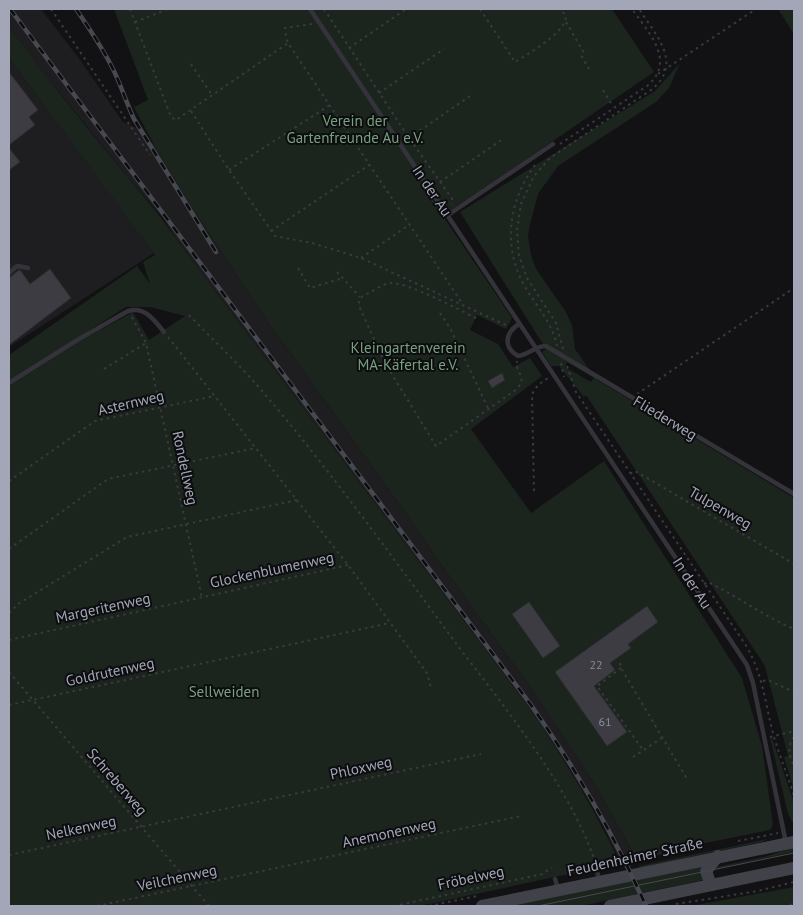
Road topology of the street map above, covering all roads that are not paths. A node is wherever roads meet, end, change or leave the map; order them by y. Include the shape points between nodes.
1 (310, 9) edge
2 (554, 146) road end
3 (448, 215) junction
4 (28, 268) dead end
5 (9, 273) edge
6 (519, 324) junction
7 (164, 332) road end
8 (536, 348) junction
9 (9, 383) edge
10 (794, 494) edge
11 (790, 843) edge
12 (718, 856) junction
13 (794, 868) edge
14 (711, 885) junction
15 (482, 906) edge
16 (610, 906) edge

1 - 3 lane, In der Au
2 - 3 lane
3 - 6 lane, In der Au
4 - 5 lane via 18,266
6 - 8 lane, In der Au
6 - 8 lane via 508,334 507,344 511,352 518,356 527,355
7 - 9 lane via 143,311 128,311
8 - 10 lane, Fliederweg via 546,346
8 - 11 lane, In der Au via 747,666
11 - 12 main road, Feudenheimer Straße
12 - 14 main road via 706,871
12 - 15 main road, Feudenheimer Straße via 598,873
13 - 14 main road
14 - 16 main road

